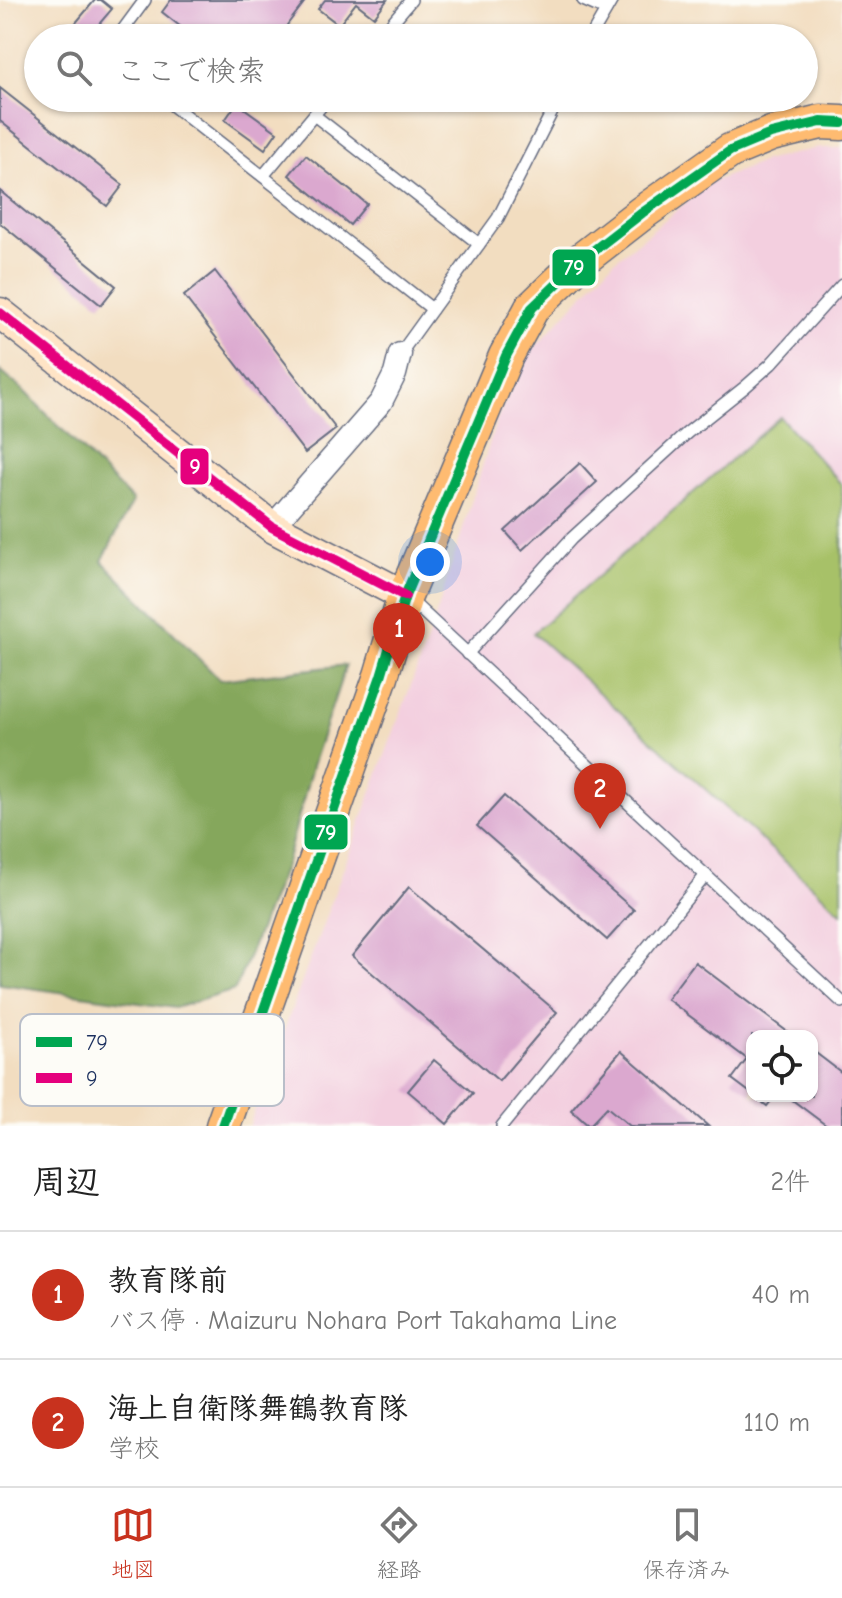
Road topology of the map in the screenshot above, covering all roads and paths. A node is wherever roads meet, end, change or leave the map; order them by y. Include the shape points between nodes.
1 (145, 0) edge
2 (411, 0) edge
3 (583, 0) edge
4 (609, 5) edge
5 (127, 24) edge
6 (391, 24) edge
7 (598, 24) edge
8 (181, 112) edge
9 (316, 112) edge
10 (552, 112) edge
11 (314, 115) junction
12 (842, 123) edge
13 (263, 176) junction
14 (479, 244) junction
15 (842, 285) edge
16 (432, 309) junction
17 (0, 313) edge
18 (400, 354) joint
19 (272, 527) junction
20 (405, 596) junction
21 (467, 654) junction
22 (706, 875) junction
23 (842, 1002) edge
24 (262, 1014) edge
25 (230, 1106) edge
26 (223, 1126) edge
27 (502, 1126) edge

1 - 5 lane
2 - 6 lane
3 - 4 lane
4 - 7 lane
8 - 13 lane
9 - 11 lane
10 - 14 lane via 498,218
11 - 13 lane
11 - 14 lane
12 - 20 main road via 821,122 771,134 730,151 584,258 532,308 506,356
13 - 16 lane
14 - 16 lane
15 - 21 lane via 771,364 571,539
16 - 18 lane
17 - 19 street
18 - 19 street via 381,402
19 - 20 street
20 - 21 lane
20 - 24 main road
21 - 22 lane
22 - 23 lane
22 - 27 lane
25 - 26 main road

